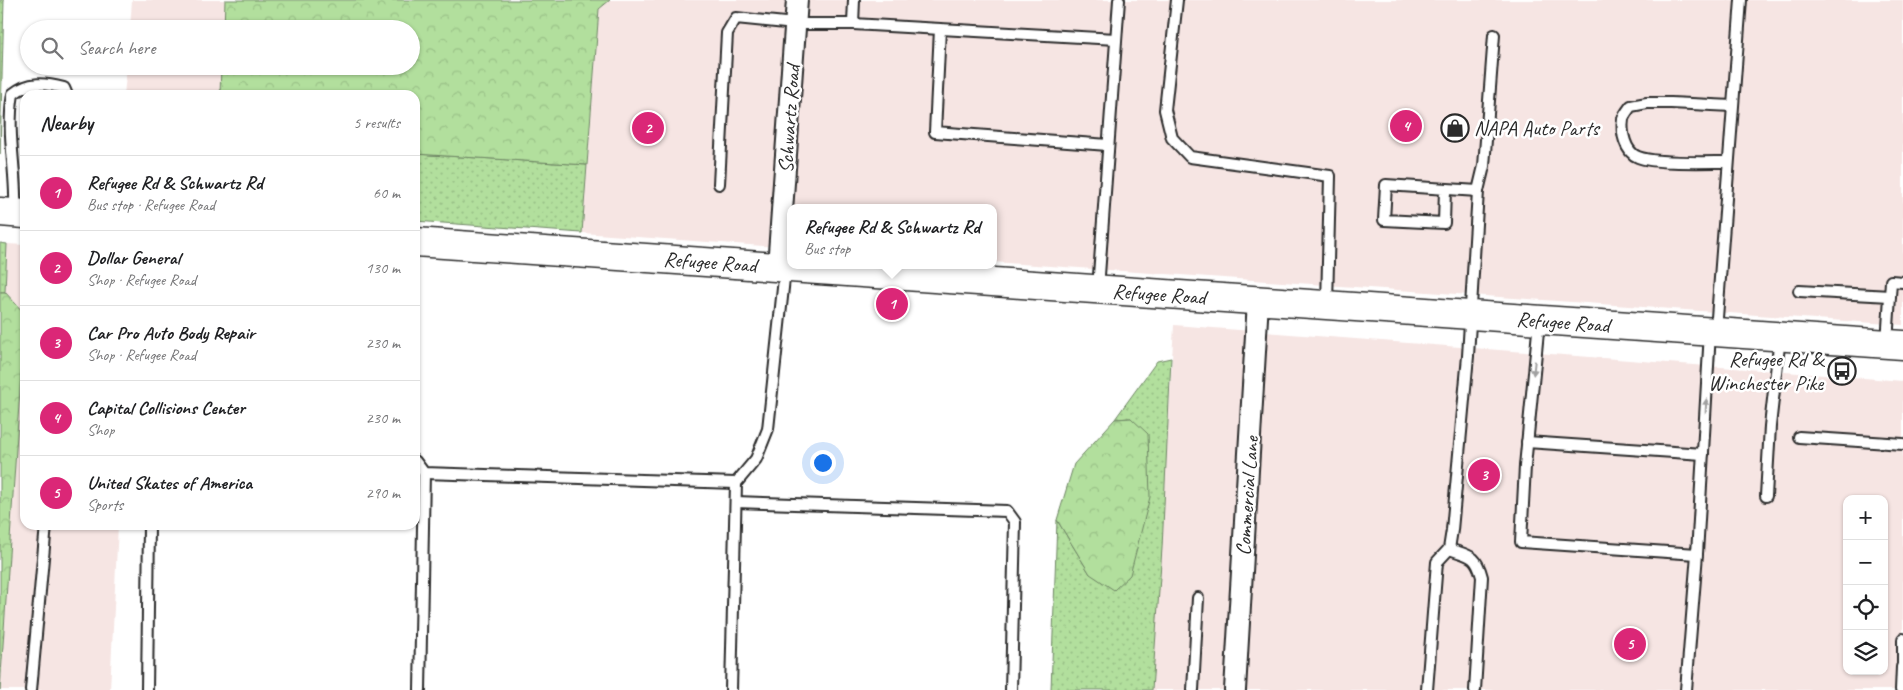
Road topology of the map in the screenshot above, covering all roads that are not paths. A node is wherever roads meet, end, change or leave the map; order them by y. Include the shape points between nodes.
1 (797, 0) edge
2 (854, 0) edge
3 (1119, 0) edge
4 (1176, 0) edge
5 (1741, 0) edge
6 (795, 24) junction
7 (853, 24) junction
8 (940, 29) junction
9 (1494, 35) dead end
10 (1116, 39) junction
11 (65, 90) edge
12 (1732, 106) junction
13 (1108, 145) junction
14 (1728, 162) junction
15 (719, 184) dead end
16 (1445, 189) junction
17 (1478, 191) junction
18 (13, 213) edge
19 (420, 243) edge
20 (781, 267) junction
21 (787, 267) edge
22 (809, 269) edge
23 (1903, 282) edge
24 (1098, 290) junction
25 (1799, 291) dead end
26 (1890, 296) junction
27 (1258, 301) junction
28 (1327, 306) junction
29 (1470, 316) junction
30 (1539, 320) junction
31 (1713, 332) junction
32 (1780, 336) junction
33 (1895, 344) edge
34 (1799, 437) dead end
35 (1527, 442) junction
36 (1903, 444) edge
37 (1703, 454) junction
38 (420, 468) edge
39 (424, 473) junction
40 (736, 483) junction
41 (420, 486) edge
42 (1766, 496) dead end
43 (736, 502) junction
44 (46, 530) edge
45 (149, 530) edge
46 (419, 530) edge
47 (1448, 549) junction
48 (1697, 554) junction
49 (1198, 598) dead end
50 (1903, 640) edge
51 (1902, 667) edge
52 (31, 690) edge
53 (147, 690) edge
54 (420, 690) edge
55 (730, 690) edge
56 (1011, 690) edge
57 (1193, 690) edge
58 (1234, 690) edge
59 (1427, 690) edge
60 (1475, 690) edge
61 (1686, 690) edge
62 (1901, 690) edge

1 - 6 street, Schwartz Road
2 - 7 lane
3 - 10 lane
4 - 28 lane via 1165,110 1172,138 1190,157 1330,176
5 - 12 lane
6 - 7 lane
6 - 15 lane via 736,18 726,33
6 - 20 street, Schwartz Road
7 - 8 lane
8 - 10 lane
8 - 13 lane via 935,132
9 - 17 lane via 1484,166
10 - 13 lane
11 - 18 lane via 47,84 22,86 13,94 10,113 16,188
12 - 14 lane
12 - 14 lane via 1647,103 1631,106 1623,118 1625,142 1636,157
13 - 24 lane
14 - 31 lane
16 - 16 lane via 1386,185 1384,220 1444,223
16 - 17 lane
17 - 29 lane
19 - 20 main road, Refugee Road
20 - 21 main road, Refugee Road
20 - 40 lane via 768,429 756,459
22 - 24 main road, Refugee Road
23 - 26 lane via 1891,281
24 - 27 main road, Refugee Road
25 - 26 lane
26 - 33 lane
27 - 28 main road, Refugee Road
27 - 58 street, Commercial Lane
28 - 29 main road, Refugee Road
29 - 30 main road, Refugee Road
29 - 47 lane
30 - 31 main road, Refugee Road
30 -> 35 lane
31 - 32 main road, Refugee Road
37 -> 31 lane
32 - 33 main road, Refugee Road
32 - 42 lane
34 - 36 lane
35 - 37 lane
35 - 48 lane via 1521,542
37 - 48 lane
38 - 39 lane
39 - 40 lane
39 - 41 lane
40 - 43 lane
43 - 55 lane
43 - 56 lane via 1007,512 1015,522
44 - 52 lane
45 - 53 lane
46 - 54 lane
47 - 59 lane via 1437,562
47 - 60 lane via 1470,556 1478,564 1482,577
48 - 61 lane
49 - 57 lane
50 - 51 lane
51 - 62 lane

